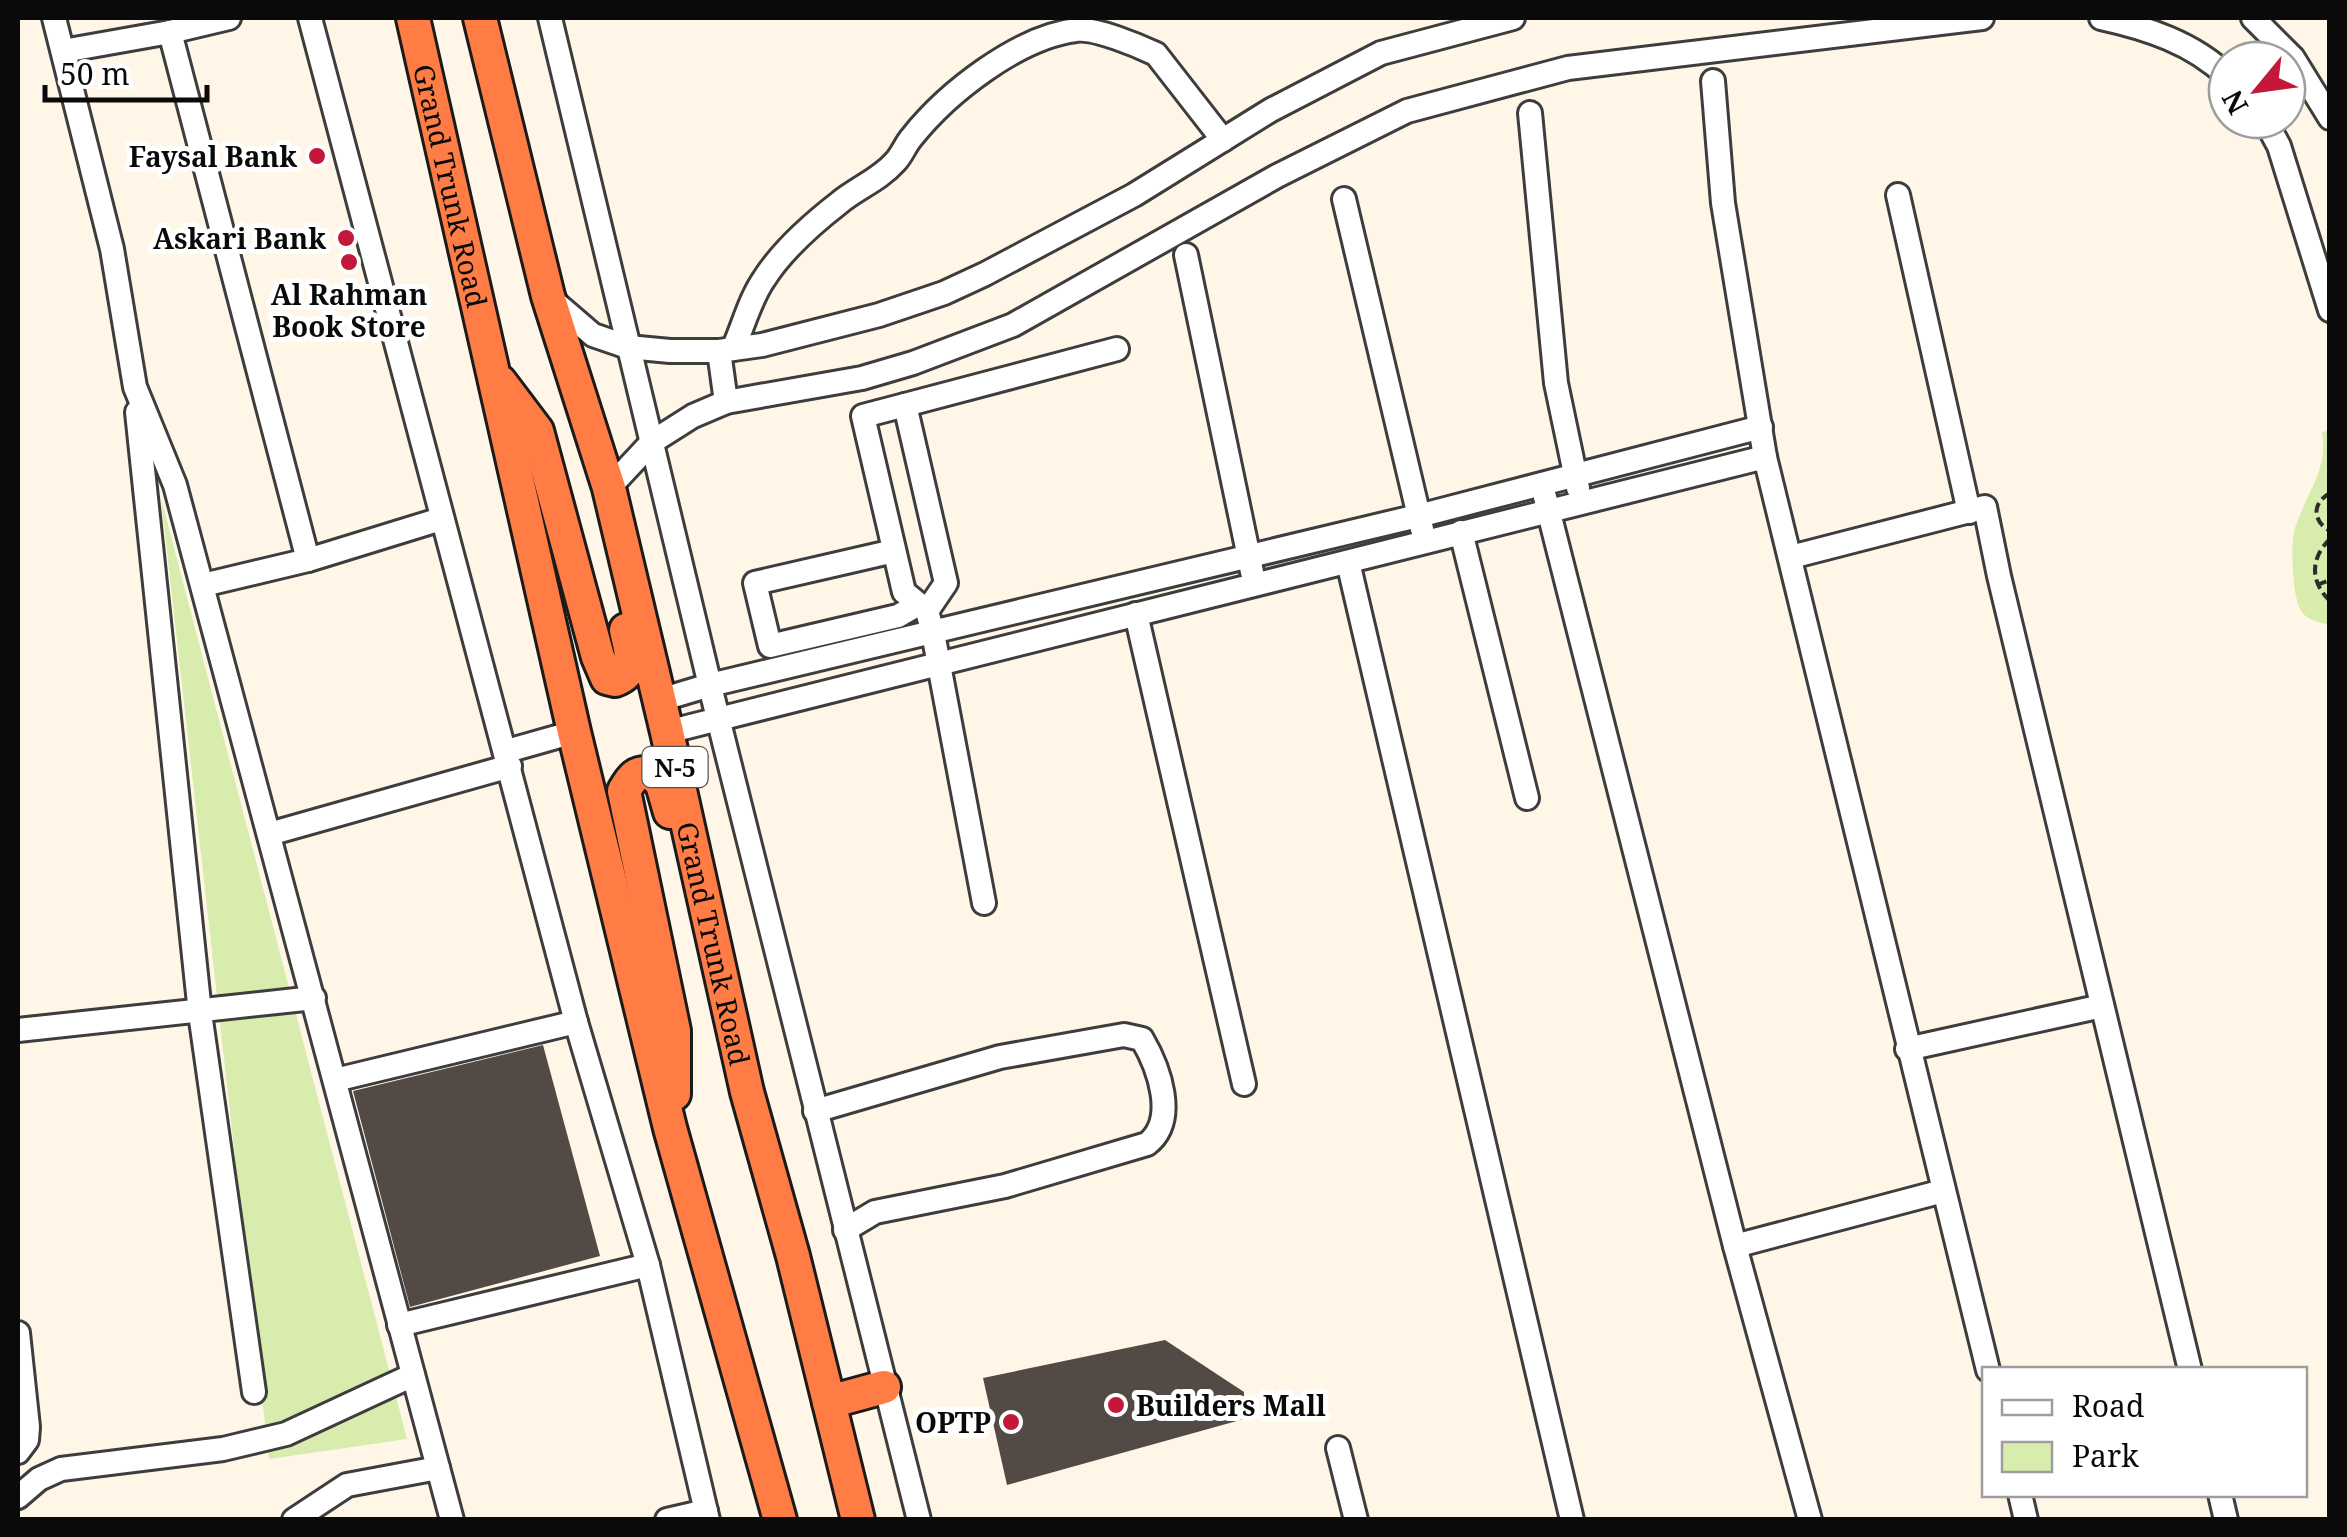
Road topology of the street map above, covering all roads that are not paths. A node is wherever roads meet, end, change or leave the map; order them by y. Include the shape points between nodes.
1 (54, 18) edge
2 (228, 18) edge
3 (310, 18) edge
4 (413, 18) edge
5 (480, 18) edge
6 (550, 18) edge
7 (1513, 18) edge
8 (1982, 18) edge
9 (2101, 18) edge
10 (2253, 18) edge
11 (170, 32) junction
12 (63, 50) junction
13 (2207, 56) edge
14 (1712, 80) dead end
15 (1530, 114) dead end
16 (2330, 118) edge
17 (1223, 140) junction
18 (2276, 140) edge
19 (1898, 195) dead end
20 (1344, 199) dead end
21 (1186, 255) dead end
22 (548, 296) junction
23 (2330, 310) edge
24 (628, 347) junction
25 (1117, 349) dead end
26 (726, 350) junction
27 (567, 362) junction
28 (495, 376) junction
29 (134, 387) junction
30 (726, 402) junction
31 (905, 405) junction
32 (1761, 428) junction
33 (652, 442) junction
34 (1764, 458) junction
35 (1576, 475) junction
36 (1543, 484) junction
37 (608, 488) junction
38 (1580, 502) junction
39 (1547, 510) junction
40 (1969, 512) junction
41 (1420, 516) junction
42 (441, 519) junction
43 (1461, 532) junction
44 (1424, 542) junction
45 (894, 551) junction
46 (1249, 556) junction
47 (1791, 557) junction
48 (308, 560) junction
49 (1348, 562) junction
50 (203, 585) junction
51 (1254, 585) junction
52 (1136, 614) junction
53 (926, 616) junction
54 (939, 665) junction
55 (710, 685) junction
56 (660, 700) junction
57 (718, 720) junction
58 (574, 732) junction
59 (667, 732) junction
60 (508, 759) junction
61 (1527, 798) dead end
62 (270, 834) junction
63 (984, 903) dead end
64 (314, 998) junction
65 (2102, 1006) junction
66 (200, 1012) junction
67 (576, 1022) junction
68 (18, 1030) edge
69 (1907, 1048) junction
70 (335, 1080) junction
71 (1244, 1084) dead end
72 (747, 1092) junction
73 (815, 1111) junction
74 (670, 1128) junction
75 (1944, 1192) junction
76 (845, 1230) junction
77 (1735, 1246) junction
78 (648, 1265) junction
79 (400, 1325) junction
80 (18, 1333) edge
81 (1987, 1367) edge
82 (2189, 1367) edge
83 (413, 1375) junction
84 (884, 1387) junction
85 (254, 1392) dead end
86 (829, 1402) junction
87 (1338, 1448) dead end
88 (18, 1452) edge
89 (438, 1468) junction
90 (18, 1496) edge
91 (707, 1515) edge
92 (294, 1520) edge
93 (452, 1520) edge
94 (668, 1520) edge
95 (780, 1520) edge
96 (858, 1520) edge
97 (919, 1520) edge
98 (1356, 1520) edge
99 (1572, 1520) edge
100 (1810, 1520) edge

1 - 12 street
2 - 11 street
3 - 42 street
4 - 28 highway, Grand Trunk Road
5 - 22 highway, Grand Trunk Road / N-5
6 - 24 street
7 - 17 street via 1381,54
8 - 30 street via 1568,68 1407,111 1013,325 862,378
9 - 13 street
10 - 16 street via 2293,58
11 - 12 street
11 - 48 street
12 - 29 street via 112,249
14 - 32 street via 1723,202
15 - 35 street via 1556,384
17 - 26 street via 1134,196 944,293 847,324
17 - 26 street via 1156,54 1140,46 1077,30 1027,46 948,98 898,160 781,256
18 - 23 street
19 - 40 street
20 - 41 street
21 - 46 street
22 - 24 street via 592,335
22 - 27 highway, Grand Trunk Road / N-5
24 - 26 street
24 - 33 street
25 - 31 street
26 - 30 street
27 - 28 highway via 584,464 632,661 615,680 607,678 598,657 537,431
27 - 37 highway, Grand Trunk Road / N-5
28 - 58 highway, Grand Trunk Road
29 - 50 street via 175,485
29 - 66 street
30 - 33 street
31 - 45 street via 863,416
31 - 53 street via 946,583
32 - 34 street
32 - 35 street
33 - 37 street
33 - 55 street
34 - 38 street
34 - 47 street
35 - 36 street
35 - 38 street
36 - 39 street
36 - 41 street
37 - 56 highway, Grand Trunk Road / N-5
38 - 39 street
39 - 43 street
39 - 77 street
40 - 47 street
40 - 65 street via 1985,507
41 - 44 street
41 - 46 street
42 - 48 street
42 - 60 street
43 - 44 street
43 - 61 street
44 - 49 street
45 - 53 street via 904,592
45 - 53 street via 756,583 770,646 898,616
46 - 51 street
46 - 53 street
47 - 69 street
48 - 50 street
49 - 51 street
49 - 99 street
50 - 62 street
51 - 52 street
52 - 54 street
52 - 71 street
53 - 54 street
53 - 55 street
54 - 57 street
54 - 63 street
55 - 56 street
55 - 57 street
56 - 59 highway, Grand Trunk Road / N-5
57 - 59 street
57 - 73 street
58 - 60 street
58 - 74 highway, Grand Trunk Road
59 - 72 highway, Grand Trunk Road / N-5
60 - 62 street
60 - 67 street
62 - 64 street
64 - 66 street
64 - 70 street
65 - 69 street
65 - 82 street
66 - 68 street
66 - 85 street
67 - 70 street
67 - 78 street
69 - 75 street
70 - 79 street
72 - 74 highway via 712,1008 662,784 643,772 624,791 674,1032
72 - 86 highway, Grand Trunk Road / N-5
73 - 76 street
73 - 76 street via 1000,1057 1124,1035 1142,1039 1152,1056 1165,1118 1147,1144 1005,1186 875,1212
74 - 95 highway, Grand Trunk Road
75 - 77 street
75 - 81 street
76 - 84 street
77 - 100 street
78 - 79 street
78 - 91 street
79 - 83 street
80 - 88 street via 28,1426
83 - 89 street
83 - 90 street via 286,1434 223,1449 60,1469
84 - 86 highway
84 - 97 street
86 - 96 highway, Grand Trunk Road / N-5
87 - 98 street
89 - 92 street via 347,1484
89 - 93 street
91 - 94 street

